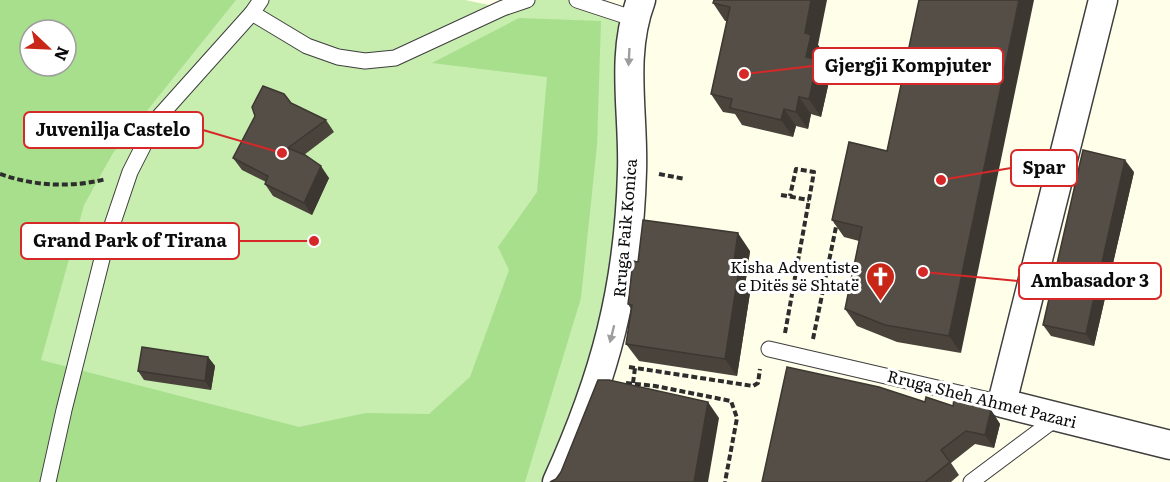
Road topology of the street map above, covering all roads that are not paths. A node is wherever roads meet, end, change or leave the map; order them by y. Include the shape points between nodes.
1 (261, 0) edge
2 (527, 0) edge
3 (577, 0) edge
4 (1103, 0) edge
5 (638, 9) edge
6 (252, 13) junction
7 (781, 351) road end
8 (1002, 403) junction
9 (1058, 417) junction
10 (1170, 445) edge
11 (48, 482) edge
12 (557, 482) edge
13 (971, 482) edge

1 - 6 lane
2 - 6 lane via 395,58 365,61 307,46
3 - 5 lane
4 - 8 street
5 -> 12 street, Rruga Faik Konica via 628,59 632,170 623,278 611,338 590,405
6 - 11 lane via 158,119 130,172 106,243
7 - 8 lane, Rruga Sheh Ahmet Pazari
8 - 9 street, Rruga Sheh Ahmet Pazari
9 - 10 street, Rruga Sheh Ahmet Pazari
9 - 13 lane

